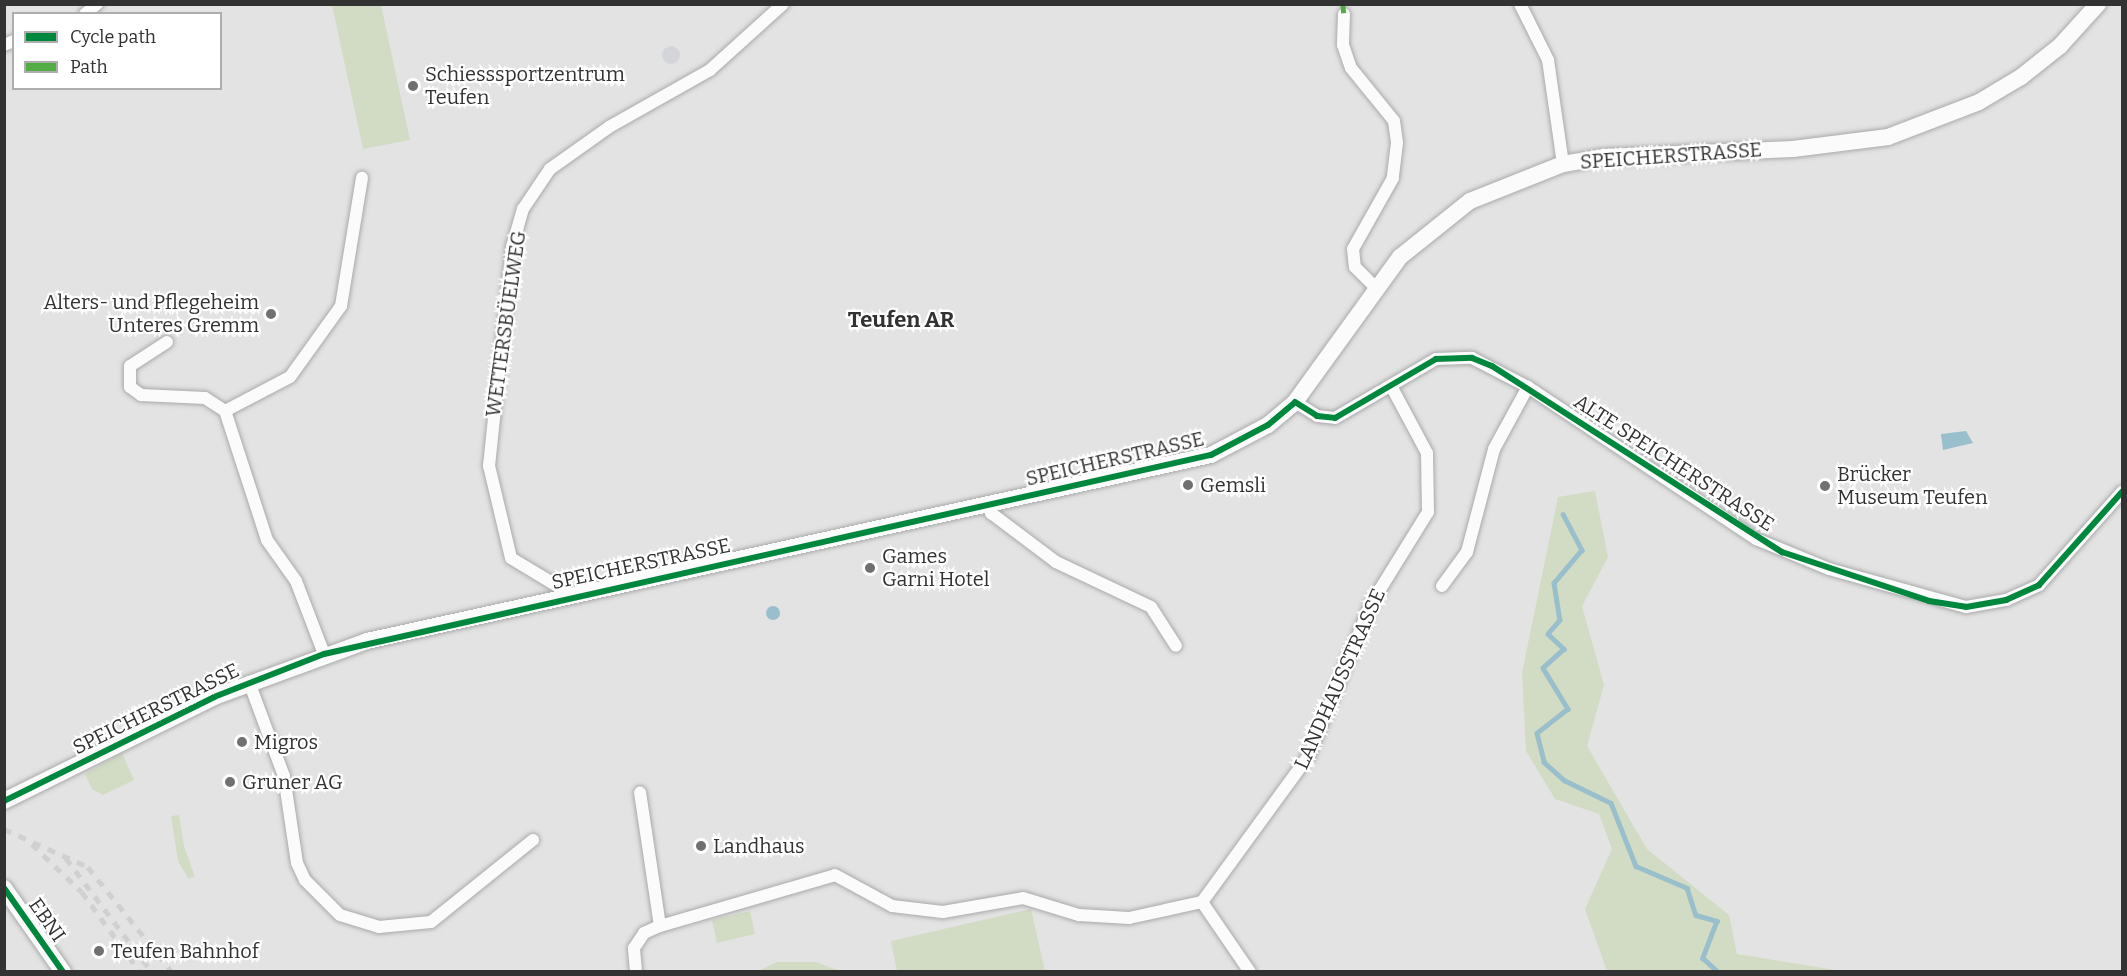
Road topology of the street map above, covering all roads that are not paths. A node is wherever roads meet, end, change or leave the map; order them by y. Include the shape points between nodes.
1 (783, 4) edge
2 (1520, 4) edge
3 (2098, 4) edge
4 (1344, 14) dead end
5 (1563, 165) junction
6 (362, 178) dead end
7 (1375, 287) junction
8 (167, 342) dead end
9 (1391, 386) junction
10 (1528, 387) junction
11 (1295, 402) junction
12 (225, 411) junction
13 (2122, 492) edge
14 (988, 505) junction
15 (1442, 586) dead end
16 (566, 598) junction
17 (1176, 646) dead end
18 (324, 654) junction
19 (249, 682) junction
20 (640, 792) dead end
21 (4, 801) edge
22 (533, 840) dead end
23 (4, 888) edge
24 (1202, 902) junction
25 (660, 926) junction
26 (63, 972) edge
27 (636, 972) edge
28 (1251, 972) edge

1 - 16 street, WETTERSBÜELWEG via 710,70 609,127 550,170 523,209 512,248 489,466 511,558 559,587
2 - 5 street via 1548,60
3 - 5 main road, SPEICHERSTRASSE via 2060,46 1979,102 1888,137
4 - 7 street via 1343,45 1351,68 1394,120 1397,142 1393,178 1353,249 1355,267
5 - 7 main road, SPEICHERSTRASSE via 1470,201 1407,251
6 - 12 street via 341,306 290,377
7 - 11 main road, SPEICHERSTRASSE
8 - 12 street via 130,366 130,387 141,395 205,398
9 - 10 street, ALTE SPEICHERSTRASSE via 1416,368 1456,357 1492,366
9 - 11 street, ALTE SPEICHERSTRASSE via 1335,418 1317,416
9 - 24 street, LANDHAUSSTRASSE via 1427,453 1428,512 1366,613 1309,755
10 - 13 street, ALTE SPEICHERSTRASSE via 1756,539 1829,569 1966,607 2006,600 2039,585
10 - 15 street via 1494,449 1467,552
11 - 14 main road, SPEICHERSTRASSE via 1268,425 1211,455
12 - 18 street via 267,540 296,581
14 - 16 main road, SPEICHERSTRASSE
14 - 17 street via 991,513 1056,562 1151,607
16 - 18 main road, SPEICHERSTRASSE
18 - 19 main road, SPEICHERSTRASSE
19 - 21 main road, SPEICHERSTRASSE
19 - 22 street via 284,776 297,863 306,880 340,915 379,927 431,922
20 - 25 street
23 - 26 main road, EBNI
24 - 25 street via 1129,918 1079,915 1023,898 943,912 892,906 835,875
24 - 28 street
25 - 27 street via 644,933 634,948

